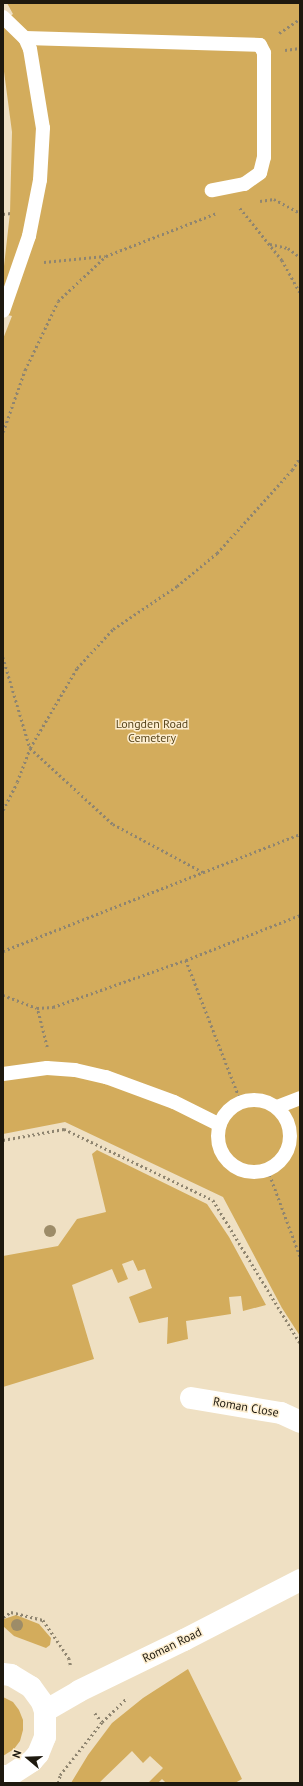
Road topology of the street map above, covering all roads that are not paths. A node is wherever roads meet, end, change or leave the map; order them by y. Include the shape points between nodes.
1 (3, 17) edge
2 (25, 38) junction
3 (212, 190) dead end
4 (3, 311) edge
5 (3, 1074) edge
6 (300, 1098) edge
7 (277, 1107) junction
8 (220, 1125) junction
9 (295, 1140) edge
10 (191, 1398) dead end
11 (300, 1422) edge
12 (300, 1580) edge
13 (3, 1674) edge
14 (45, 1711) junction
15 (8, 1778) edge

1 - 2 lane
2 - 3 lane via 260,46 264,53 264,157 260,173 244,184
2 - 4 lane via 30,49 43,128 40,180 29,236
5 - 8 lane via 47,1068 75,1070 106,1077 174,1102
6 - 7 lane
7 - 8 lane via 266,1101 241,1102 228,1111
7 - 9 lane via 285,1117
8 - 9 lane via 218,1138 221,1152 229,1163 241,1170 254,1173 268,1170 278,1164
10 - 11 main road, Roman Close via 281,1413
12 - 14 main road, Roman Road via 78,1691
13 - 14 main road via 11,1675 31,1687
14 - 15 main road via 45,1737 38,1754

